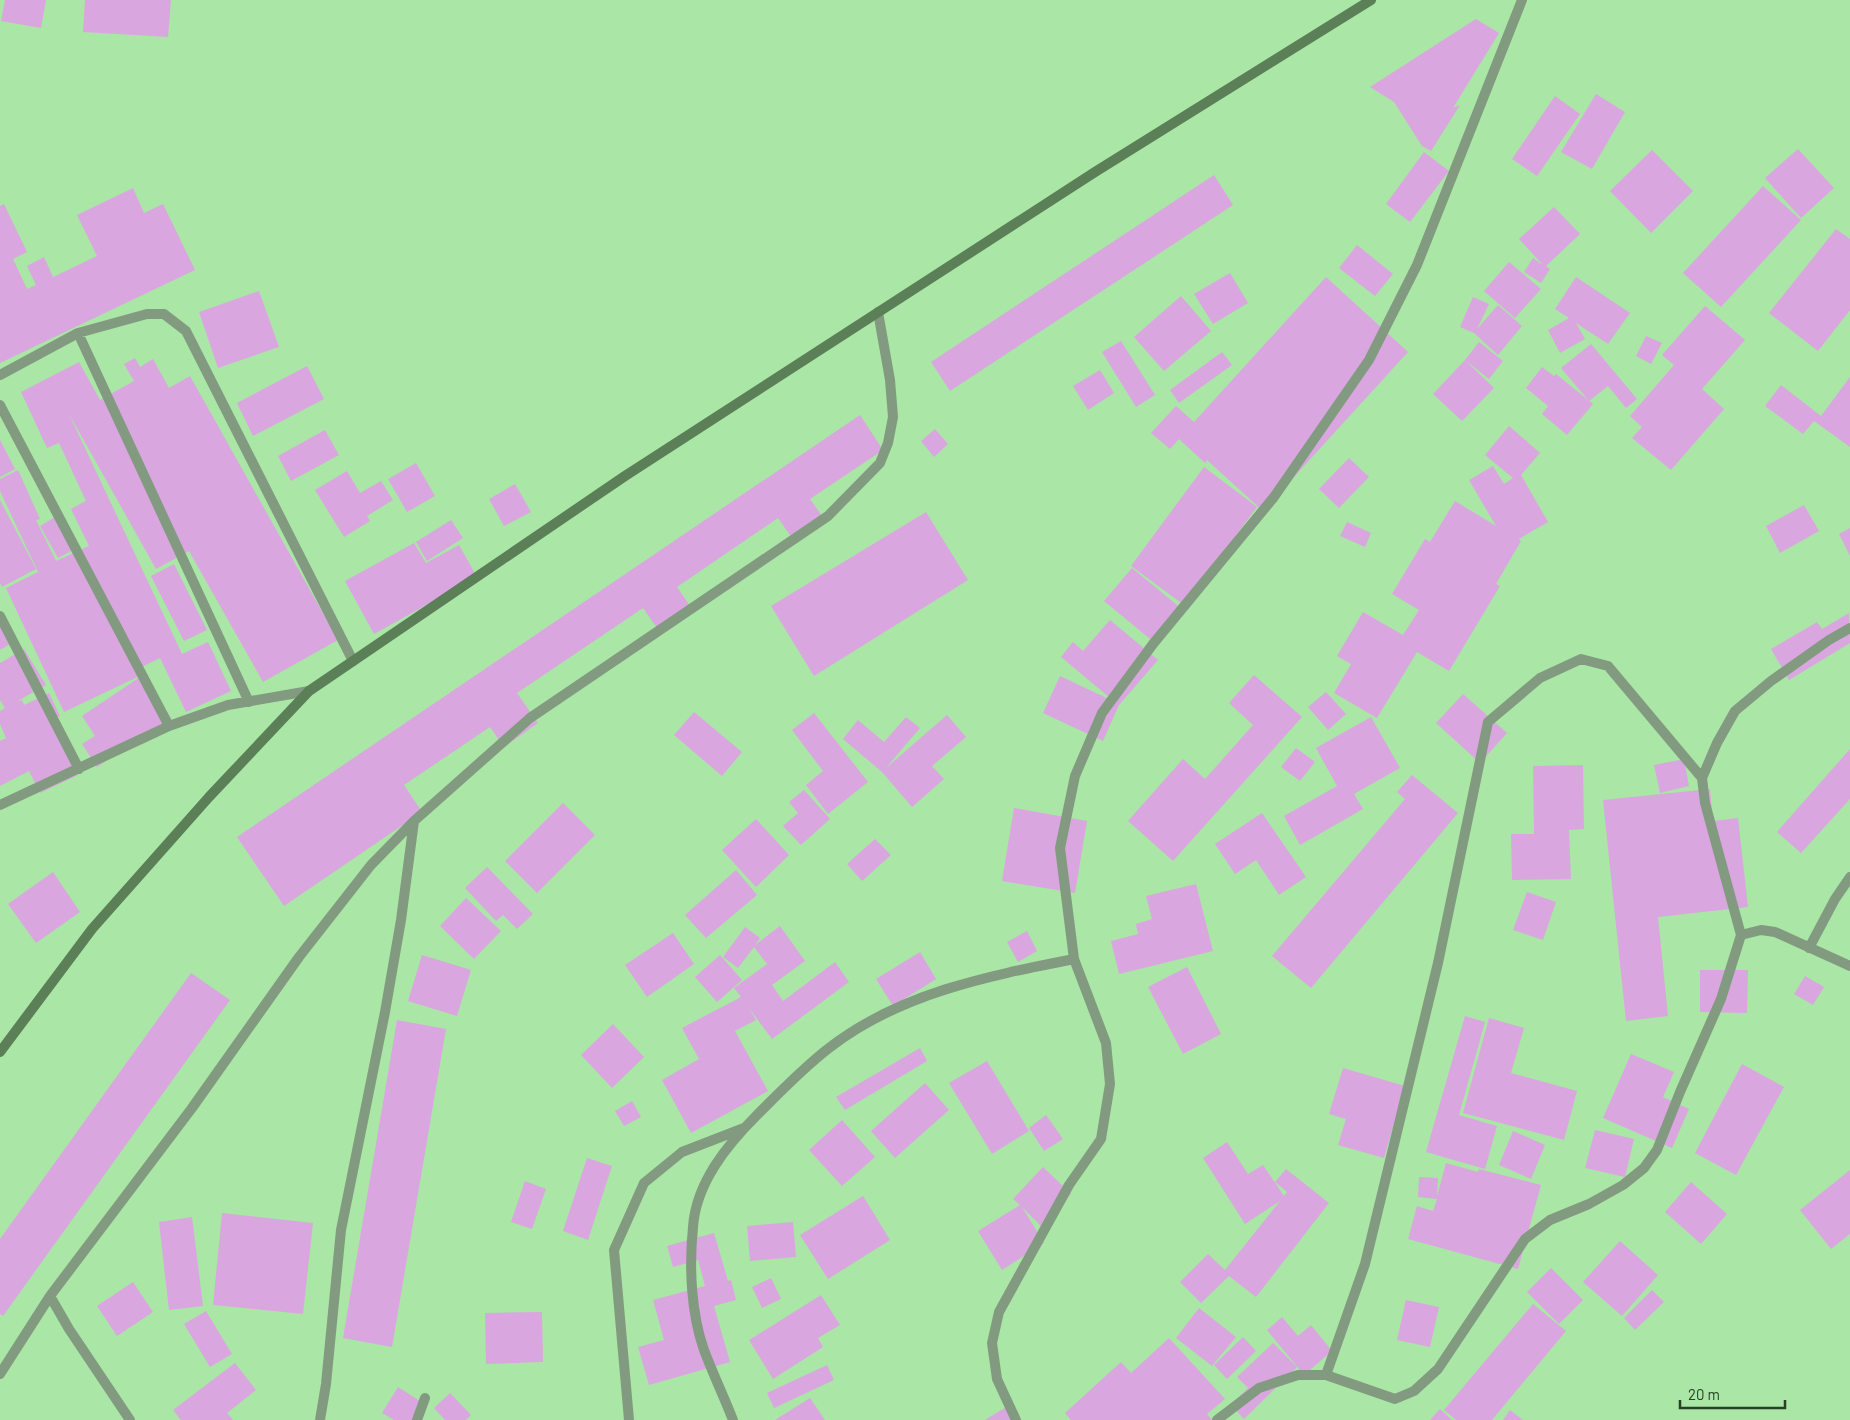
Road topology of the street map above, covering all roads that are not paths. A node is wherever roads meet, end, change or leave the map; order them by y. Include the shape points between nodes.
1 (1371, 0) edge
2 (1522, 0) edge
3 (878, 312) junction
4 (78, 333) junction
5 (0, 375) edge
6 (0, 405) edge
7 (0, 616) edge
8 (1850, 628) edge
9 (353, 661) junction
10 (309, 691) junction
11 (249, 702) junction
12 (169, 726) junction
13 (79, 769) junction
14 (1702, 778) junction
15 (0, 806) edge
16 (414, 821) junction
17 (1850, 877) edge
18 (1741, 935) junction
19 (1809, 948) junction
20 (1074, 959) junction
21 (1850, 966) edge
22 (0, 1052) edge
23 (744, 1128) junction
24 (50, 1296) junction
25 (0, 1374) edge
26 (1326, 1375) junction
27 (425, 1398) dead end
28 (130, 1420) edge
29 (320, 1420) edge
30 (417, 1420) edge
31 (629, 1420) edge
32 (733, 1420) edge
33 (1016, 1420) edge
34 (1217, 1420) edge

1 - 3 main road
2 - 20 street via 1417,265 1369,360 1274,496 1153,644 1102,713 1075,776 1060,848
3 - 9 main road via 625,476
3 - 16 street via 893,417 888,443 876,468 828,516 530,718
4 - 5 street
4 - 9 street via 147,314 164,314 186,331
4 - 11 street
6 - 12 street
7 - 13 street
8 - 14 street via 1770,681 1735,711
9 - 10 main road
10 - 11 street
10 - 22 main road via 92,929
11 - 12 street via 228,705
12 - 13 street
13 - 15 street
14 - 18 street via 1705,803
14 - 26 street via 1608,666 1581,659 1540,678 1488,722 1438,962 1365,1264
16 - 24 street via 371,865 299,957 192,1108
16 - 29 street via 385,1012 341,1230
17 - 19 street via 1834,899
18 - 19 street via 1768,930
18 - 26 street via 1721,999 1657,1150 1644,1168 1623,1185 1589,1204 1550,1220 1525,1240 1438,1369 1414,1391 1395,1400
19 - 21 street
20 - 23 street via 951,986 907,1002 830,1047
20 - 33 street via 1106,1043 1110,1084 1102,1139 1069,1185 1000,1312 992,1343 997,1378
23 - 31 street via 682,1152 644,1183 614,1250
23 - 32 street via 719,1159 702,1191 693,1226 692,1274 697,1322 704,1350
24 - 25 street
24 - 28 street
26 - 34 street via 1298,1375 1258,1388
27 - 30 street

